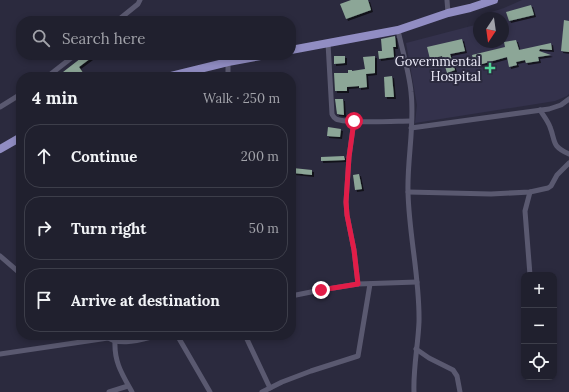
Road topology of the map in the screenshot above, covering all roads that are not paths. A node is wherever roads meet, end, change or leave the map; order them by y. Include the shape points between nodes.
1 (140, 0) edge
2 (447, 0) edge
3 (494, 0) edge
4 (448, 12) junction
5 (123, 16) edge
6 (398, 30) junction
7 (328, 43) junction
8 (296, 49) edge
9 (69, 60) edge
10 (239, 60) edge
11 (228, 62) junction
12 (53, 72) edge
13 (187, 72) edge
14 (228, 72) edge
15 (16, 97) edge
16 (569, 99) edge
17 (0, 107) edge
18 (540, 110) junction
19 (354, 121) junction
20 (411, 121) junction
21 (411, 128) junction
22 (16, 140) edge
23 (0, 149) edge
24 (569, 154) edge
25 (569, 163) edge
26 (408, 192) junction
27 (530, 192) junction
28 (0, 256) edge
29 (16, 270) edge
30 (530, 272) edge
31 (417, 282) junction
32 (358, 284) junction
33 (370, 284) junction
34 (296, 295) edge
35 (87, 340) edge
36 (137, 340) edge
37 (180, 340) edge
38 (247, 340) edge
39 (115, 341) joint
40 (416, 349) junction
41 (0, 354) edge
42 (128, 386) junction
43 (270, 388) junction
44 (109, 392) edge
45 (132, 392) edge
46 (210, 392) edge
47 (262, 392) edge
48 (414, 392) edge
49 (460, 392) edge

1 - 5 street
2 - 4 street
3 - 4 main road
4 - 6 main road
6 - 7 main road
6 - 20 street via 411,92
7 - 8 main road
7 - 19 street via 332,114 337,119
9 - 12 street
10 - 11 main road
11 - 13 main road
11 - 14 street
15 - 17 street
16 - 18 street via 561,105
18 - 21 street
18 - 24 street via 550,126 556,146
19 - 20 street
19 - 32 street via 346,202
20 - 21 street
21 - 26 street
22 - 23 main road
25 - 27 street via 557,175 551,186
26 - 27 street
26 - 31 street
27 - 30 street via 525,211
28 - 29 street
31 - 33 street
31 - 40 street via 419,322
32 - 33 street
32 - 34 street
33 - 43 street via 358,356
35 - 41 street
36 - 39 street
37 - 46 street
38 - 43 street
39 - 42 street via 117,364
40 - 48 street
40 - 49 street via 453,370
42 - 44 street
42 - 45 street
43 - 47 street

